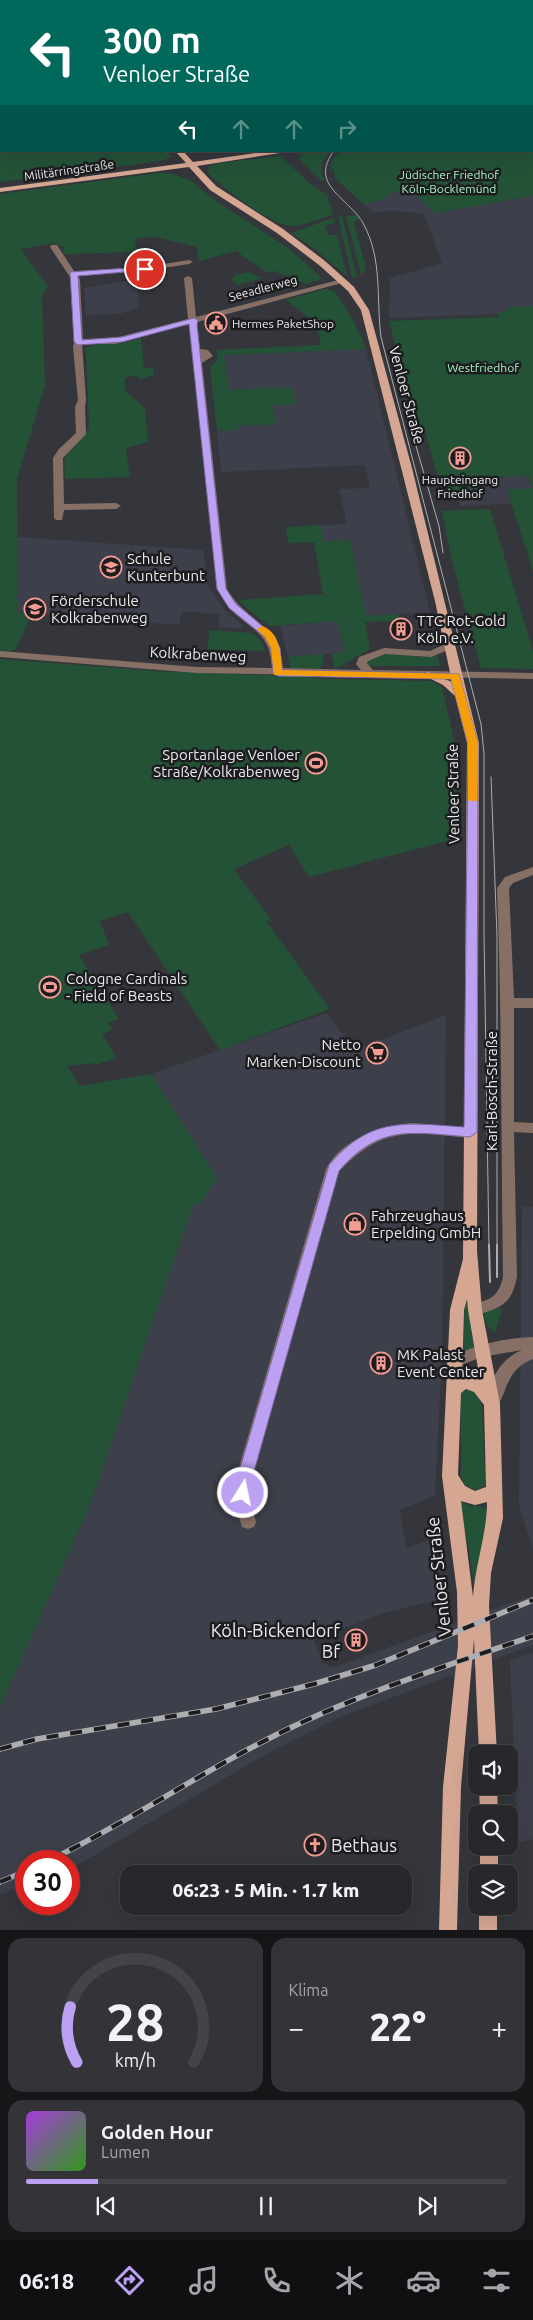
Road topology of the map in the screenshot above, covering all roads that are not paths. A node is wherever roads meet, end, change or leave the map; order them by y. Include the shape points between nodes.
1 (237, 152) edge
2 (281, 152) edge
3 (186, 158) edge
4 (214, 160) junction
5 (149, 170) junction
6 (203, 178) junction
7 (0, 185) edge
8 (0, 190) edge
9 (54, 247) dead end
10 (189, 262) dead end
11 (73, 274) junction
12 (188, 278) dead end
13 (339, 281) junction
14 (194, 320) junction
15 (78, 342) junction
16 (116, 506) dead end
17 (449, 646) junction
18 (0, 654) edge
19 (363, 659) junction
20 (278, 673) junction
21 (370, 673) junction
22 (334, 674) junction
23 (428, 675) junction
24 (456, 676) junction
25 (533, 676) edge
26 (460, 695) junction
27 (533, 871) edge
28 (508, 1003) junction
29 (533, 1003) edge
30 (507, 1127) junction
31 (533, 1128) edge
32 (470, 1132) junction
33 (470, 1251) junction
34 (476, 1310) junction
35 (533, 1343) edge
36 (484, 1349) junction
37 (533, 1352) edge
38 (454, 1362) junction
39 (454, 1390) junction
40 (492, 1404) junction
41 (450, 1476) junction
42 (495, 1490) junction
43 (248, 1522) dead end
44 (488, 1745) edge
45 (488, 1915) edge
46 (448, 1930) edge
47 (488, 1930) edge

1 - 3 main road
2 - 4 main road, Militärringstraße
3 - 4 main road, Militärringstraße
3 - 5 main road, Militärringstraße
3 - 6 main road, Venloer Straße
3 - 7 main road, Militärringstraße
4 - 6 main road via 204,168
5 - 6 main road
5 - 8 main road, Militärringstraße
6 - 13 main road, Venloer Straße via 225,197 322,262
9 - 11 street
10 - 11 street
11 - 15 street via 76,280
12 - 14 street
13 - 14 street, Seeadlerweg
13 - 17 main road, Venloer Straße via 341,289 367,321 407,468
14 - 15 street, Seeadlerweg via 122,340
14 - 20 street via 222,589 232,606 269,636 276,648
15 - 16 street via 81,434 58,458 59,512
17 - 19 street via 431,654 384,651
17 - 24 main road, Venloer Straße
18 - 20 street, Kolkrabenweg via 187,670
19 - 21 street via 361,664
19 - 22 street
20 - 22 street, Kolkrabenweg
21 - 22 street, Kolkrabenweg
21 - 23 street, Kolkrabenweg
23 - 24 street, Kolkrabenweg
23 - 26 main road
24 - 25 street, Kolkrabenweg
24 - 26 main road, Venloer Straße
26 - 32 main road, Venloer Straße via 473,743
27 - 28 street, Karl-Bosch-Straße via 509,880 502,888
28 - 29 street
28 - 30 street, Karl-Bosch-Straße
30 - 31 street
30 - 34 street, Karl-Bosch-Straße via 510,1278 502,1300
32 - 33 main road, Venloer Straße
32 - 43 street via 415,1128 390,1130 370,1137 348,1151 333,1169 244,1482 242,1504
33 - 34 main road, Venloer Straße
33 - 38 main road, Venloer Straße via 457,1310
34 - 36 main road, Venloer Straße
35 - 36 street
36 - 38 street
36 - 40 main road, Venloer Straße
37 - 40 street via 523,1355 505,1369
38 - 39 main road, Venloer Straße
39 - 40 main road via 471,1383 484,1392
39 - 41 main road, Venloer Straße
40 - 42 main road, Venloer Straße
41 - 42 main road via 457,1489 476,1499 484,1498
41 - 46 main road, Venloer Straße via 465,1592 466,1646 452,1787
42 - 44 main road, Venloer Straße via 495,1518 483,1572 481,1606
45 - 47 main road

